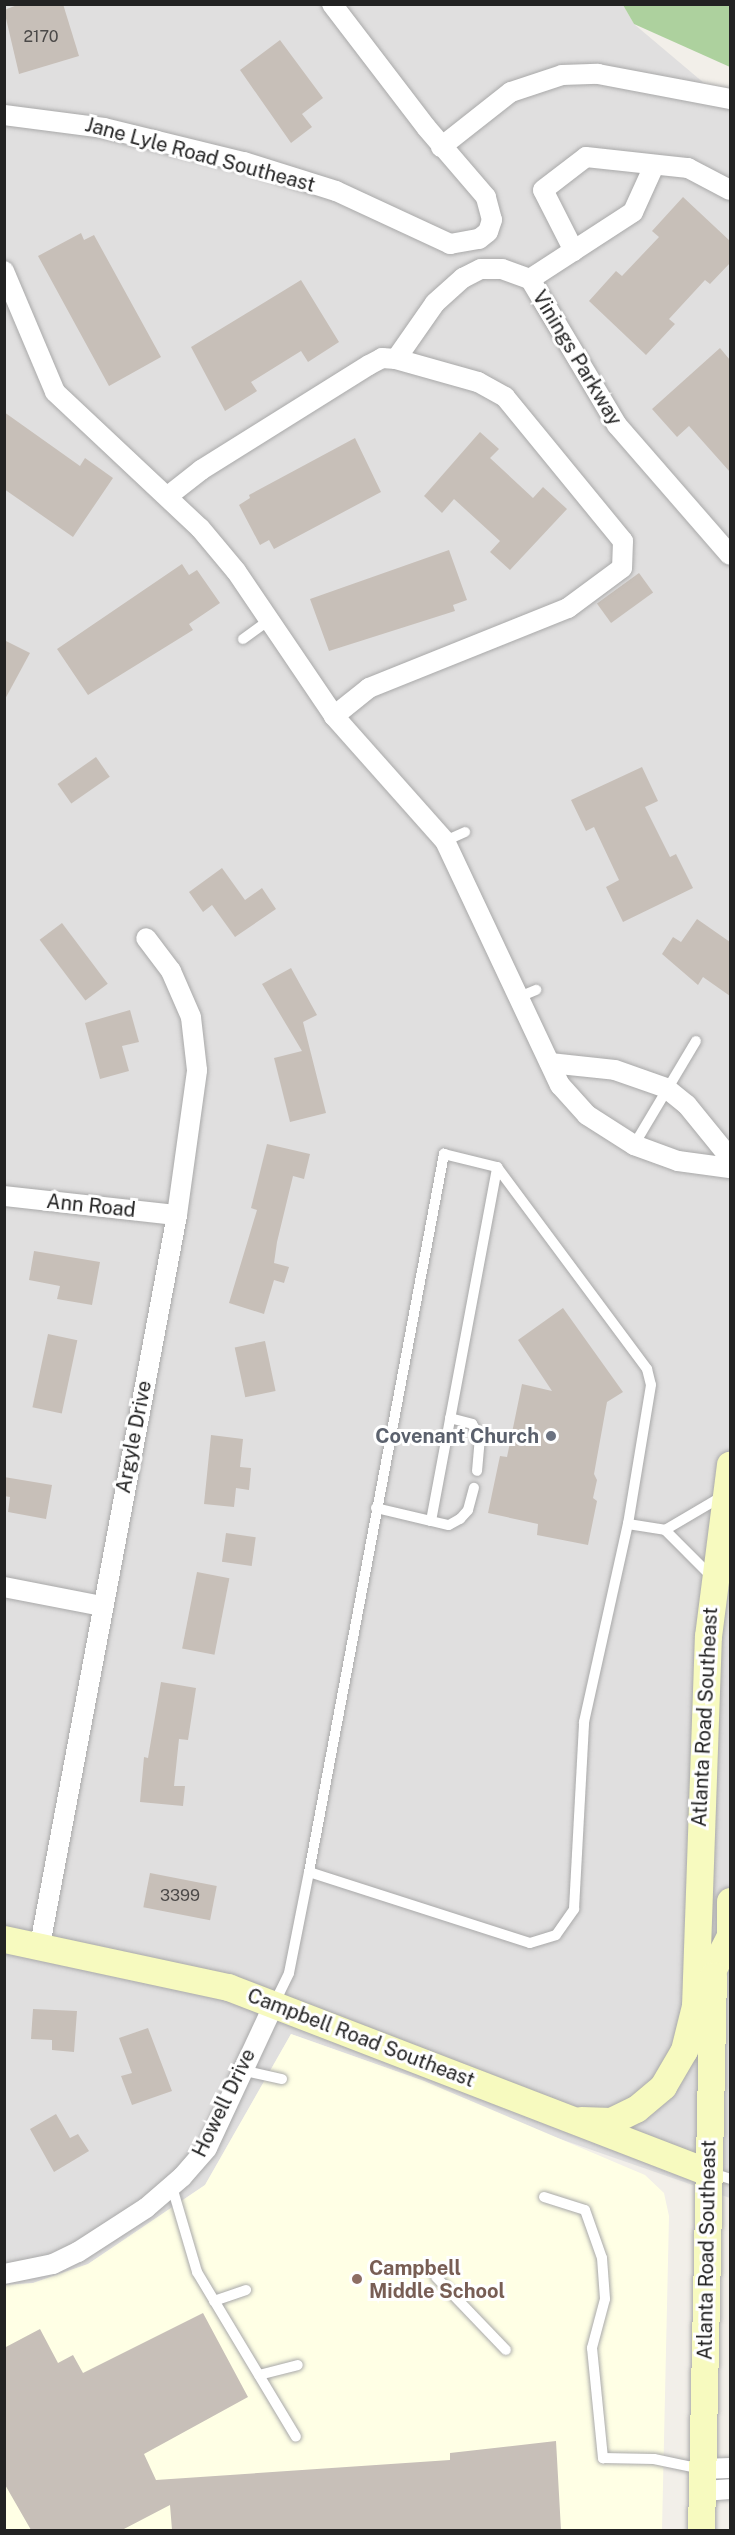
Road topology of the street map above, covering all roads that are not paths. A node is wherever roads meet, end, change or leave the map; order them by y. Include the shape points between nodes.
1 (332, 4) edge
2 (730, 99) edge
3 (4, 115) edge
4 (441, 147) junction
5 (653, 168) junction
6 (730, 190) edge
7 (574, 251) junction
8 (4, 271) edge
9 (530, 279) junction
10 (396, 359) junction
11 (168, 496) junction
12 (730, 555) edge
13 (269, 620) junction
14 (243, 639) dead end
15 (334, 716) junction
16 (465, 832) dead end
17 (445, 841) junction
18 (146, 938) dead end
19 (536, 990) dead end
20 (517, 998) junction
21 (696, 1041) dead end
22 (550, 1063) junction
23 (666, 1088) junction
24 (634, 1145) junction
25 (730, 1158) edge
26 (497, 1167) junction
27 (730, 1168) edge
28 (4, 1196) edge
29 (177, 1215) junction
30 (450, 1418) junction
31 (730, 1464) edge
32 (477, 1471) dead end
33 (474, 1488) dead end
34 (724, 1496) junction
35 (376, 1508) junction
36 (431, 1521) junction
37 (628, 1524) junction
38 (665, 1530) junction
39 (714, 1578) junction
40 (4, 1587) edge
41 (102, 1606) junction
42 (309, 1872) junction
43 (730, 1901) edge
44 (695, 1929) junction
45 (4, 1939) edge
46 (40, 1945) junction
47 (713, 1969) junction
48 (274, 2004) junction
49 (722, 2006) edge
50 (240, 2070) junction
51 (282, 2079) dead end
52 (571, 2119) junction
53 (719, 2175) edge
54 (172, 2187) junction
55 (544, 2198) dead end
56 (4, 2274) edge
57 (436, 2277) dead end
58 (246, 2290) dead end
59 (214, 2301) junction
60 (506, 2350) dead end
61 (298, 2365) dead end
62 (259, 2375) junction
63 (296, 2438) dead end
64 (730, 2468) edge
65 (703, 2480) junction
66 (730, 2490) edge
67 (701, 2530) edge

1 - 4 street
2 - 4 street via 598,74 562,75 511,92
3 - 4 street, Jane Lyle Road Southeast via 104,128 244,162 336,191 450,244 471,243 488,232 492,214 486,197
5 - 6 street via 688,168
5 - 7 street via 633,212
5 - 7 street via 586,157 543,190
7 - 9 street
8 - 11 street via 55,392
9 - 10 street, Vinings Parkway via 502,268 481,269 463,278 435,303
9 - 12 street, Vinings Parkway via 617,425
10 - 11 street via 382,358 369,365 201,470
10 - 15 street via 478,382 505,397 614,528 626,556 610,578 550,618 369,688
11 - 13 street via 236,571
13 - 14 lane
13 - 15 street
15 - 17 street
16 - 17 lane
17 - 20 street
18 - 29 street, Argyle Drive via 171,971 192,1028 197,1070
19 - 20 lane
20 - 22 street
21 - 23 lane
22 - 23 street via 615,1070
22 - 24 street via 560,1085 587,1115
23 - 24 lane
23 - 25 street via 687,1105
24 - 27 street via 678,1161
26 - 30 lane
26 - 35 lane via 444,1154
26 - 37 lane via 647,1369 651,1385
28 - 29 street, Ann Road
29 - 41 street, Argyle Drive
30 - 32 lane via 472,1424 480,1437
30 - 36 lane
31 - 34 main road, Atlanta Road Southeast
33 - 36 lane via 468,1510 459,1520 449,1525
34 - 38 lane
34 - 39 main road, Atlanta Road Southeast
35 - 36 lane
35 - 42 lane
37 - 38 lane
37 - 42 lane via 584,1722 574,1909 556,1935 530,1943
38 - 39 lane
39 - 44 main road, Atlanta Road Southeast
40 - 41 street
41 - 46 street, Argyle Drive
42 - 48 lane via 289,1974
43 - 47 main road, Atlanta Road Southeast via 730,1935
44 - 47 main road, Atlanta Road Southeast
44 - 52 main road via 694,2006 684,2050 663,2086 636,2109 611,2121
45 - 46 main road, Campbell Road Southeast
46 - 48 main road, Campbell Road Southeast via 170,1971
47 - 49 main road, Atlanta Road Southeast
48 - 50 street, Howell Drive
48 - 52 main road, Campbell Road Southeast
49 - 53 main road, Atlanta Road Southeast
50 - 51 lane
50 - 54 street, Howell Drive via 207,2148
52 - 53 main road, Campbell Road Southeast
53 - 65 main road, Atlanta Road Southeast
54 - 56 street, Howell Drive via 78,2252 53,2264
54 - 59 lane via 196,2272
55 - 65 lane via 585,2210 602,2258 605,2299 591,2348 603,2458 654,2459
57 - 60 lane
58 - 59 lane
59 - 62 lane
61 - 62 lane
62 - 63 lane
64 - 65 street
65 - 66 street
65 - 67 main road, Atlanta Road Southeast

